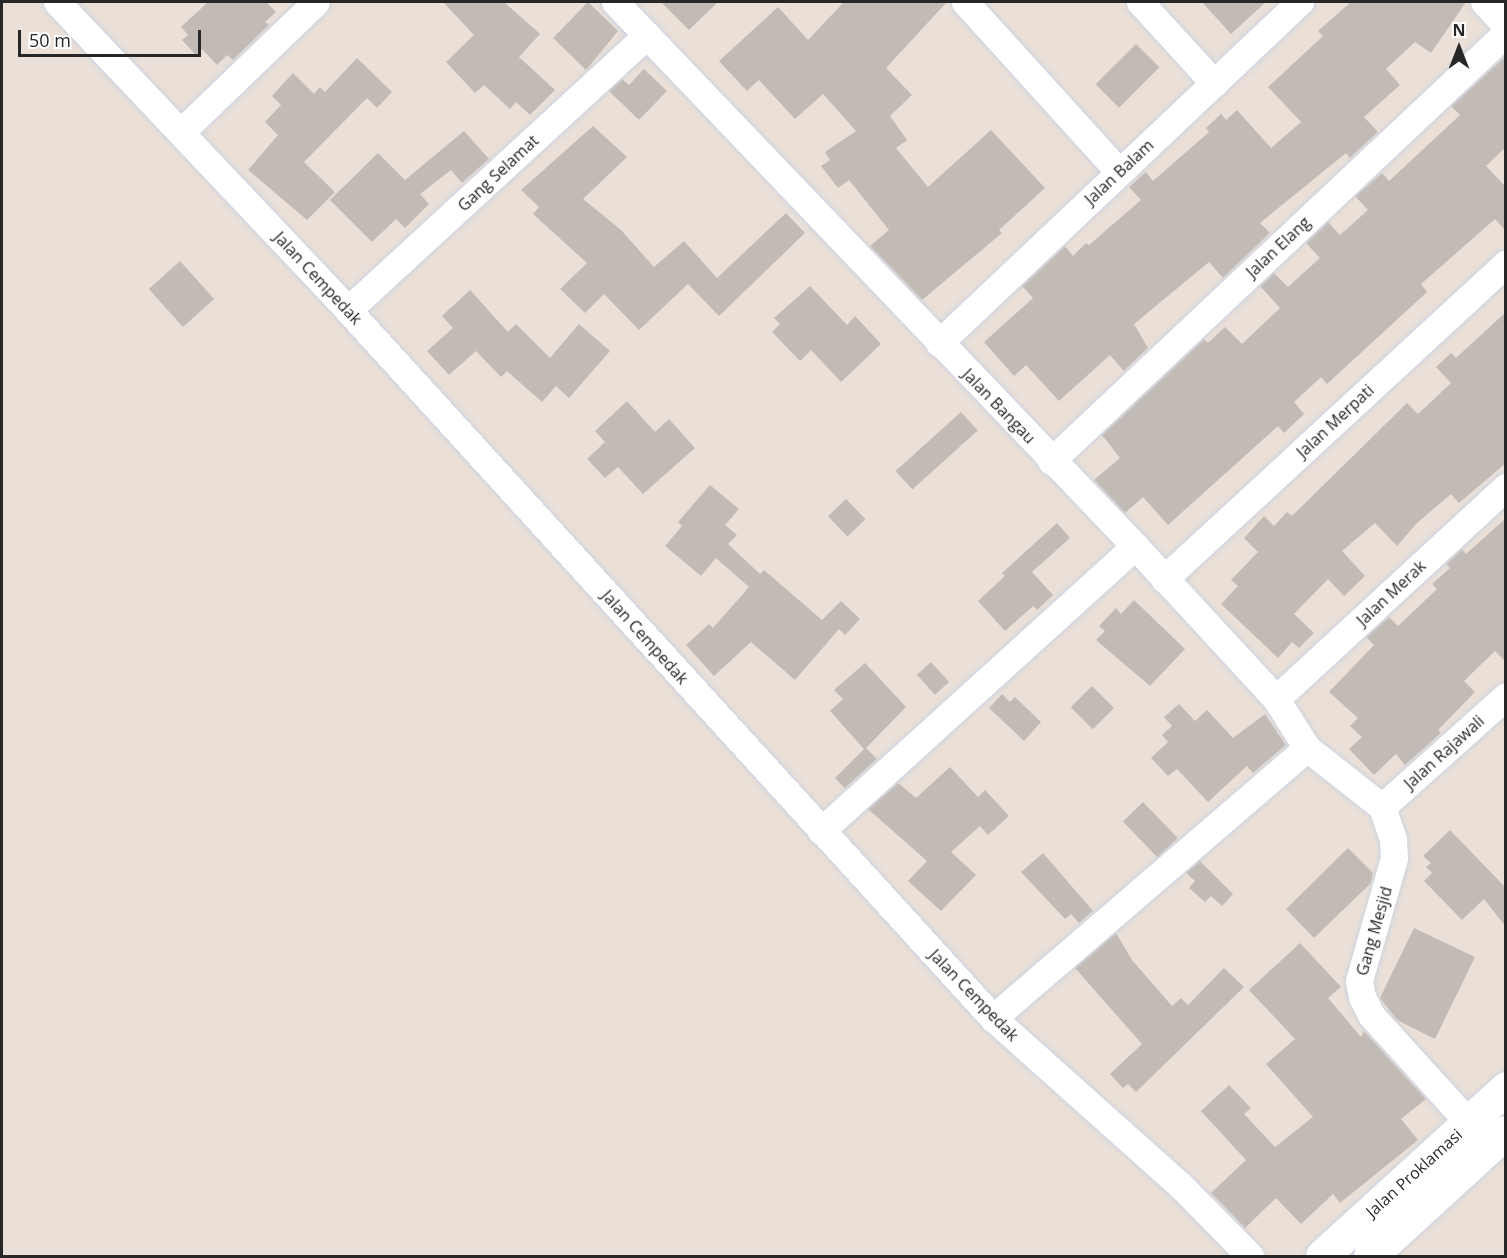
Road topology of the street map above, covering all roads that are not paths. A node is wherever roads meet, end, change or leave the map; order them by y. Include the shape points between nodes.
1 (57, 2) edge
2 (316, 2) edge
3 (615, 2) edge
4 (966, 2) edge
5 (1140, 2) edge
6 (1300, 2) edge
7 (1484, 2) edge
8 (1506, 26) edge
9 (1506, 33) edge
10 (647, 35) junction
11 (1214, 83) junction
12 (181, 132) junction
13 (1119, 172) junction
14 (1506, 263) edge
15 (348, 310) junction
16 (939, 344) junction
17 (1051, 461) junction
18 (1506, 487) edge
19 (1135, 546) junction
20 (1164, 579) junction
21 (1506, 696) edge
22 (1276, 699) junction
23 (1307, 748) junction
24 (1382, 807) junction
25 (821, 831) junction
26 (993, 1018) junction
27 (1506, 1088) edge
28 (1469, 1123) junction
29 (1506, 1132) edge
30 (1250, 1257) edge
31 (1322, 1257) edge
32 (1370, 1257) edge

1 - 12 street, Jalan Cempedak
2 - 12 street
3 - 10 street, Jalan Bangau
4 - 13 street
5 - 11 street
6 - 11 street, Jalan Balam
7 - 8 street
9 - 17 street, Jalan Elang
10 - 15 street, Gang Selamat
10 - 16 street, Jalan Bangau
11 - 13 street, Jalan Balam
12 - 15 street, Jalan Cempedak
13 - 16 street, Jalan Balam
14 - 20 street, Jalan Merpati
15 - 25 street, Jalan Cempedak
16 - 17 street, Jalan Bangau
17 - 19 street, Jalan Bangau
18 - 22 street, Jalan Merak
19 - 20 street, Jalan Bangau
19 - 25 street
20 - 22 street, Jalan Bangau
21 - 24 street, Jalan Rajawali
22 - 23 street, Jalan Bangau
23 - 24 street, Jalan Bangau
23 - 26 street
24 - 28 street, Gang Mesjid via 1393,839 1394,858 1359,981 1362,997 1371,1015
25 - 26 street, Jalan Cempedak
26 - 30 street, Jalan Cempedak via 1180,1185
27 - 28 street, Jalan Proklamasi
28 - 31 street, Jalan Proklamasi
29 - 32 street, Jalan Proklamasi

